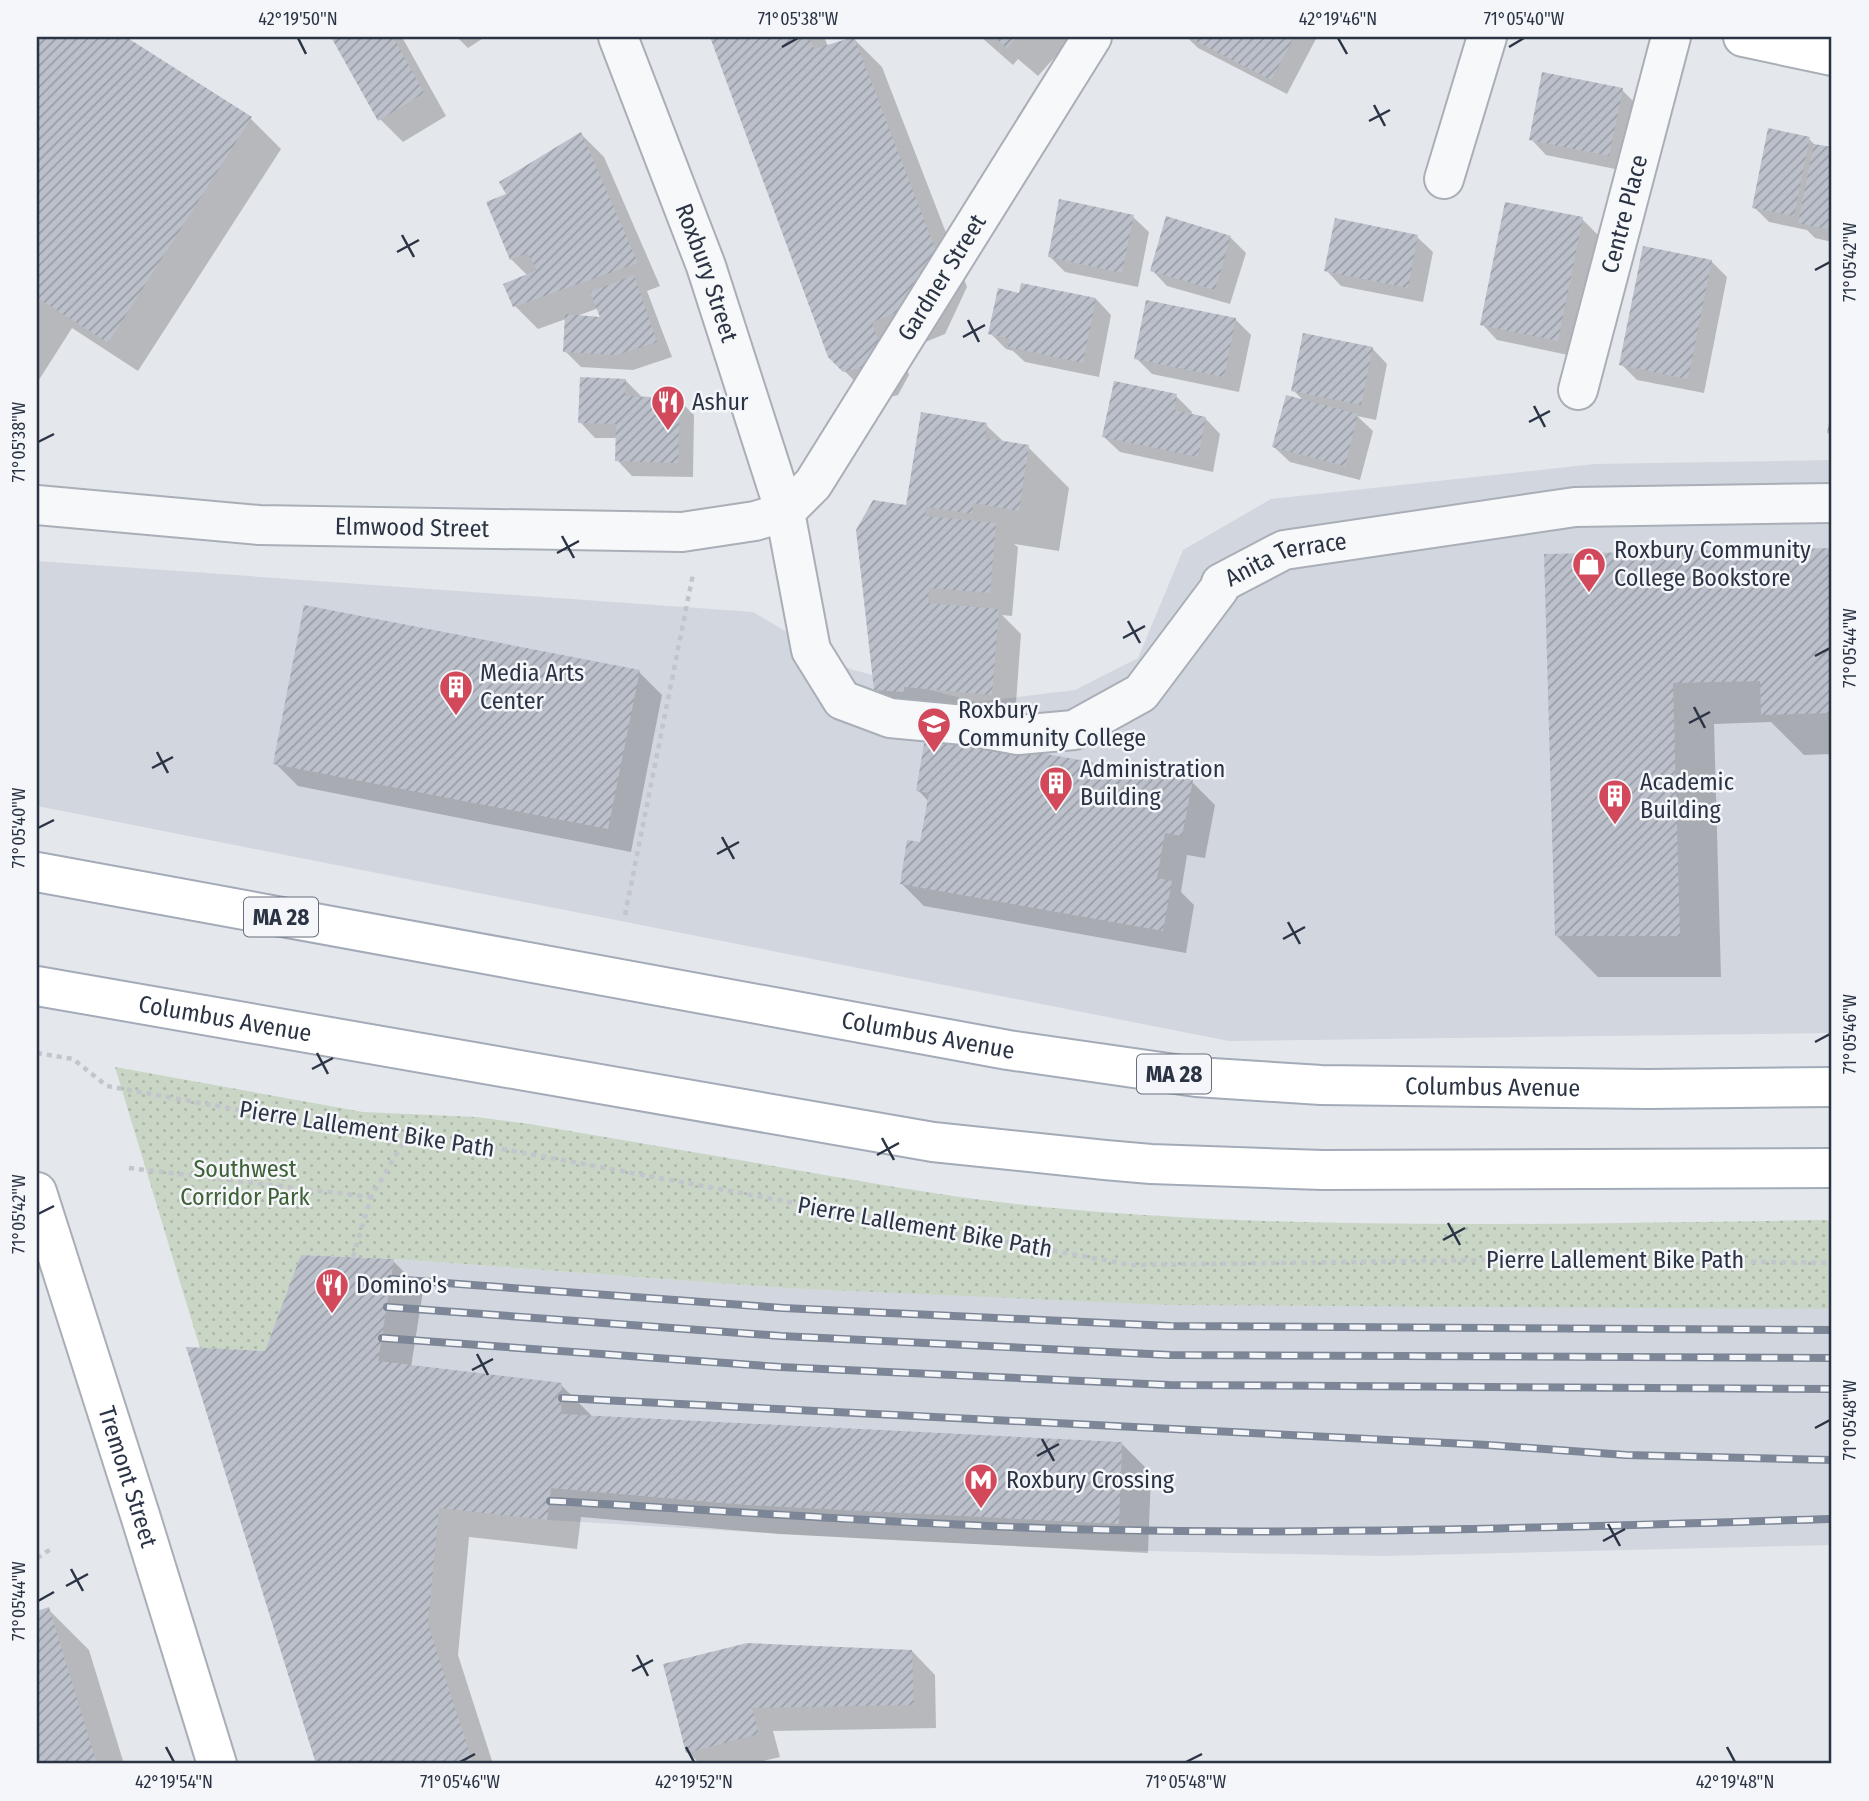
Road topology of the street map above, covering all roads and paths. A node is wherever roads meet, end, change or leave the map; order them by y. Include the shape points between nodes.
1 (618, 37) edge
2 (1092, 37) edge
3 (1487, 37) edge
4 (1671, 37) edge
5 (1743, 37) edge
6 (1832, 56) edge
7 (1444, 180) dead end
8 (1578, 390) dead end
9 (1832, 503) edge
10 (37, 505) edge
11 (785, 512) junction
12 (702, 529) junction
13 (37, 872) edge
14 (625, 915) dead end
15 (37, 986) edge
16 (37, 1053) edge
17 (1832, 1087) edge
18 (406, 1138) junction
19 (129, 1168) dead end
20 (1832, 1168) edge
21 (37, 1192) edge
22 (371, 1197) junction
23 (353, 1257) dead end
24 (1832, 1263) edge
25 (51, 1549) dead end
26 (37, 1558) edge
27 (217, 1764) edge

1 - 11 street, Roxbury Street via 706,265
2 - 11 street, Gardner Street via 813,484
3 - 7 street
4 - 8 street, Centre Place
5 - 6 main road
9 - 11 street, Anita Terrace via 1575,507 1284,550 1221,583 1141,693 1073,730 1018,735 890,718 842,700 811,650
10 - 12 street, Elmwood Street via 259,525
11 - 12 street, Elmwood Street
12 - 14 path
13 - 17 main road, Columbus Avenue / MA 28 via 1008,1050 1196,1077 1321,1086
15 - 20 main road, Columbus Avenue via 933,1142 1068,1157 1323,1170
16 - 18 path, Pierre Lallement Bike Path via 73,1059 107,1086
18 - 22 path
18 - 24 path, Pierre Lallement Bike Path via 470,1143 1131,1265 1566,1259
19 - 22 path
21 - 27 main road, Tremont Street
22 - 23 path
25 - 26 path

